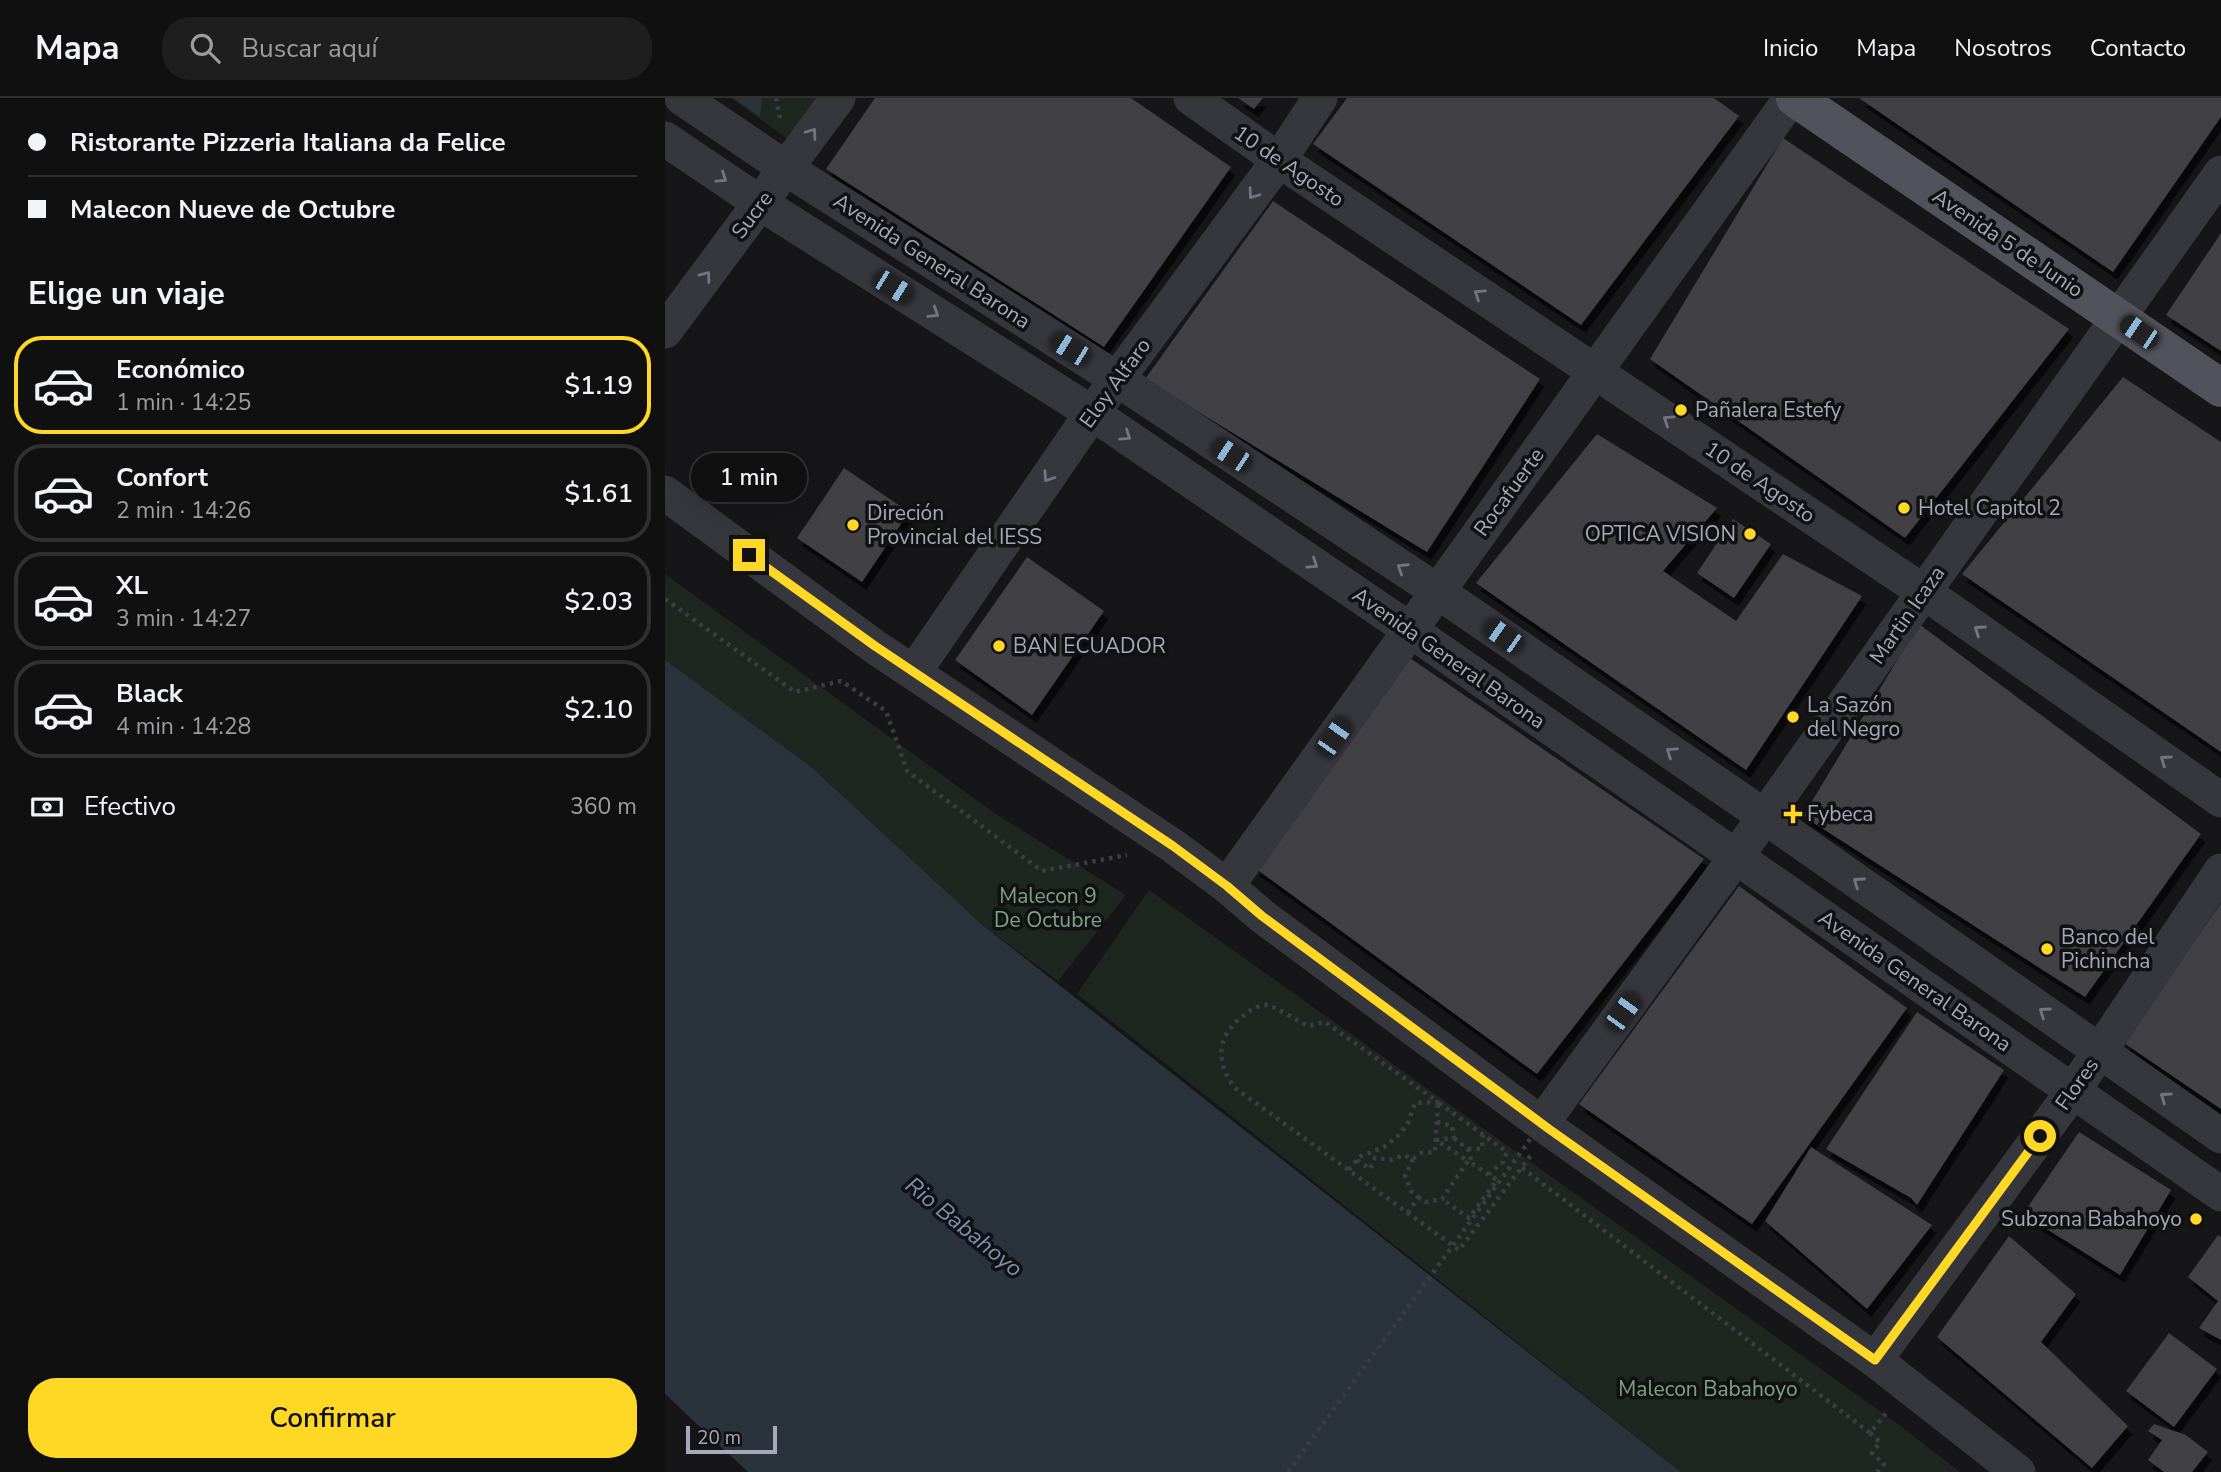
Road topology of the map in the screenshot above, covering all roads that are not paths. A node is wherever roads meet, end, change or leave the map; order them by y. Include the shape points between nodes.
1 (682, 98) edge
2 (838, 98) edge
3 (1191, 98) edge
4 (1320, 98) edge
5 (1793, 98) edge
6 (665, 139) edge
7 (1279, 160) junction
8 (786, 169) junction
9 (2221, 173) edge
10 (760, 204) junction
11 (2119, 318) junction
12 (665, 331) edge
13 (1595, 371) junction
14 (1117, 379) junction
15 (2221, 388) edge
16 (1092, 413) junction
17 (665, 493) edge
18 (1437, 592) junction
19 (1924, 592) junction
20 (1410, 630) junction
21 (914, 671) junction
22 (2221, 800) edge
23 (1764, 816) junction
24 (1736, 857) junction
25 (2221, 871) edge
26 (1227, 886) junction
27 (2100, 1051) junction
28 (2073, 1091) junction
29 (1546, 1126) junction
30 (2221, 1136) edge
31 (2221, 1194) edge
32 (1875, 1360) junction
33 (2018, 1472) edge

1 - 8 street, Avenida General Barona
8 -> 2 street, Sucre
3 - 7 street, 10 de Agosto
4 - 7 street, Eloy Alfaro
5 - 11 main road, Avenida 5 de Junio
5 - 13 street, Rocafuerte
6 -> 10 street, Avenida General Barona
13 -> 7 street, 10 de Agosto
7 -> 14 street, Eloy Alfaro
8 - 10 street, Sucre
8 - 14 street, Avenida General Barona
9 - 11 street, Martin Icaza
12 -> 10 street, Sucre
10 -> 16 street, Avenida General Barona
11 - 15 main road, Avenida 5 de Junio
11 - 19 street, Martin Icaza
13 - 18 street, Rocafuerte
19 -> 13 street, 10 de Agosto
14 - 16 street, Eloy Alfaro
18 -> 14 street, Avenida General Barona
16 -> 20 street, Avenida General Barona
16 -> 21 street, Eloy Alfaro
17 - 21 street
18 - 20 street, Rocafuerte
23 -> 18 street, Avenida General Barona
22 -> 19 street, 10 de Agosto
19 - 23 street, Martin Icaza
20 - 24 street, Avenida General Barona
20 - 26 street, Rocafuerte
21 - 26 street
23 - 24 street, Martin Icaza
27 -> 23 street, Avenida General Barona
24 - 28 street, Avenida General Barona
24 - 29 street, Martin Icaza
25 - 27 street, Flores
26 - 29 street
27 - 28 street, Flores
30 -> 27 street, Avenida General Barona
28 - 31 street, Avenida General Barona
28 - 32 street, Flores
29 - 32 street
32 - 33 street

